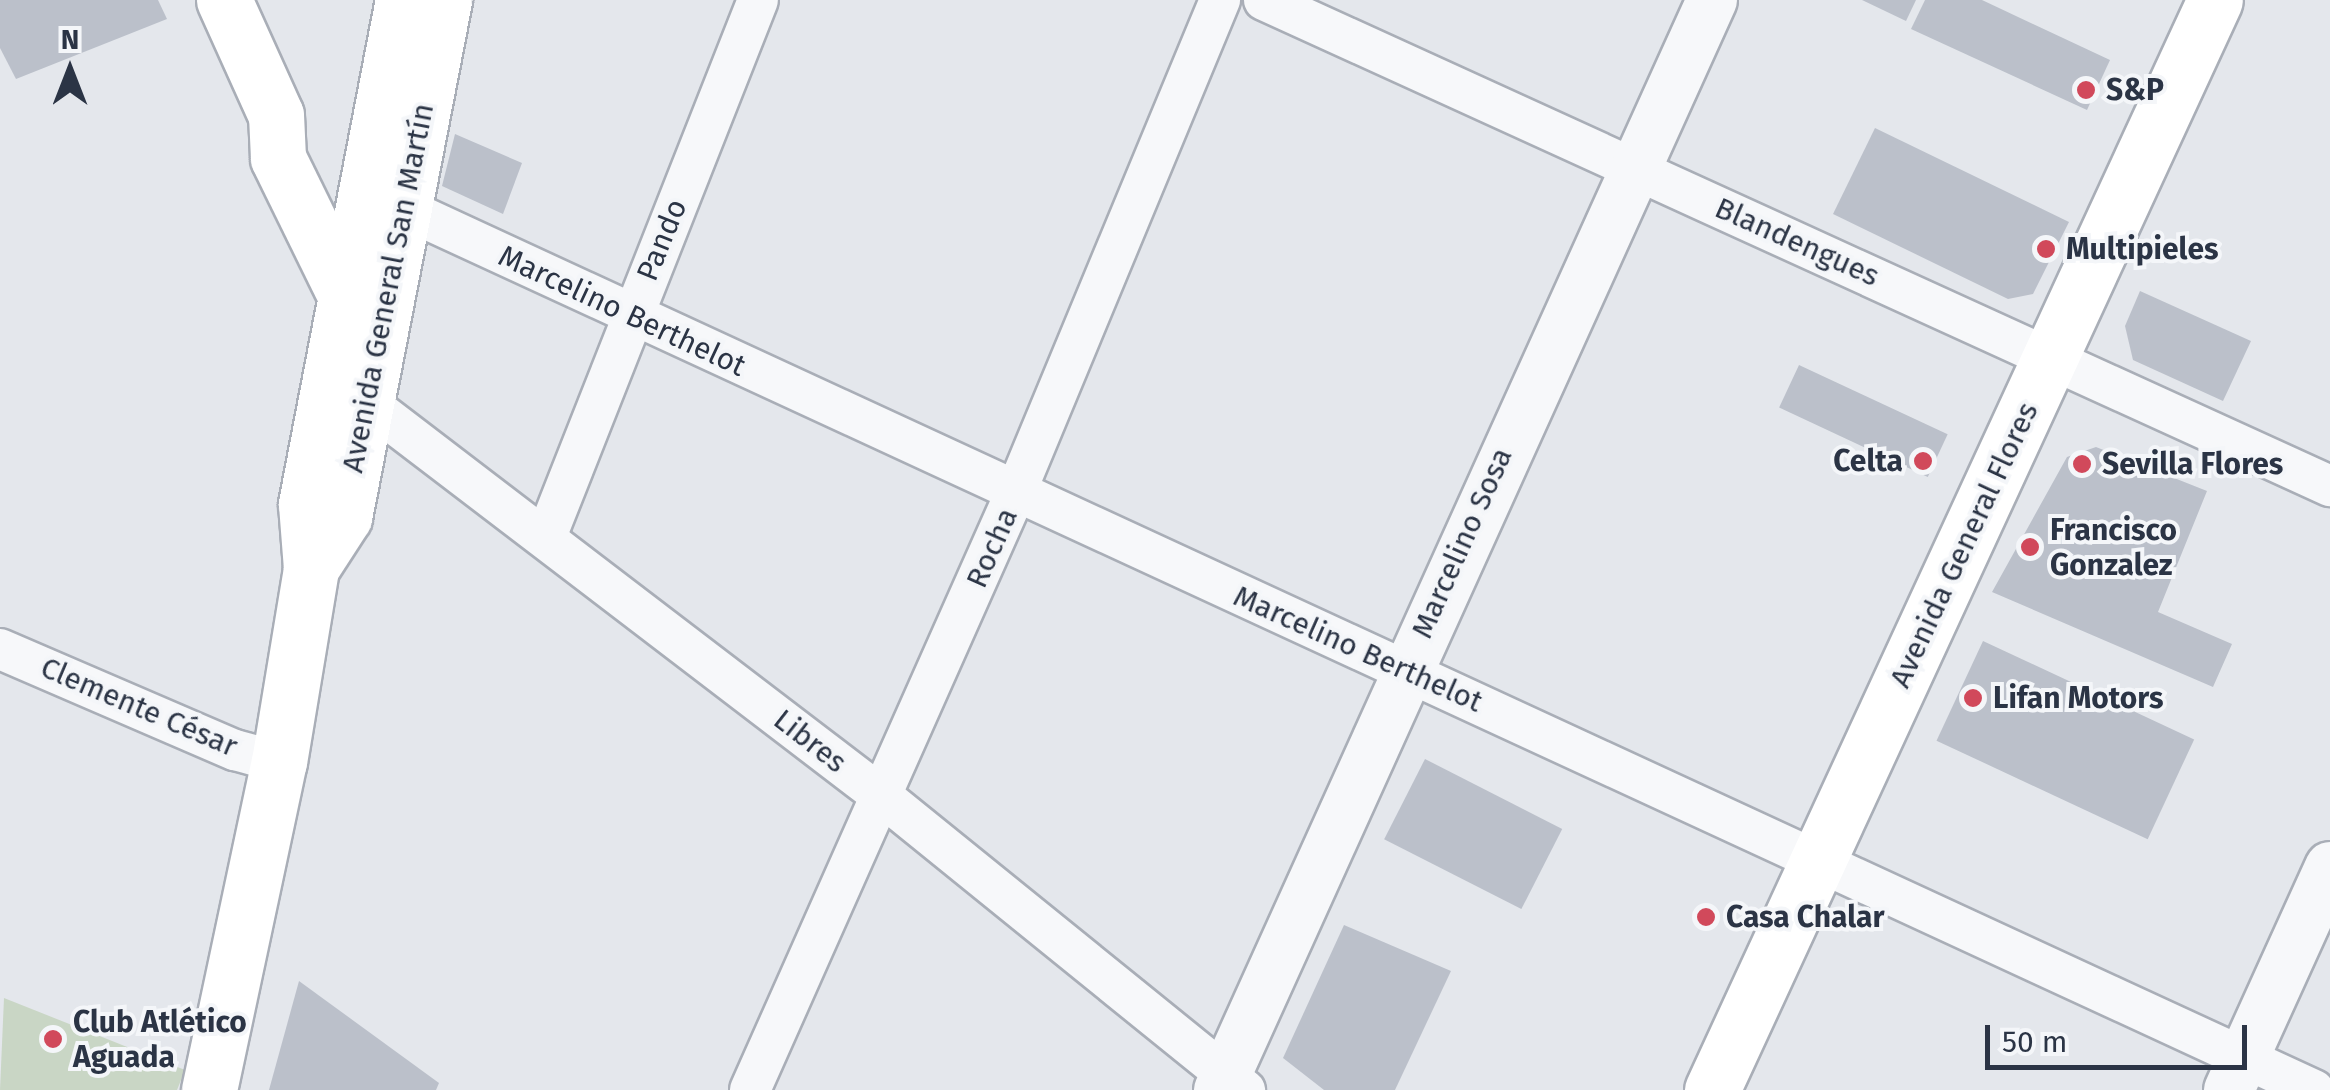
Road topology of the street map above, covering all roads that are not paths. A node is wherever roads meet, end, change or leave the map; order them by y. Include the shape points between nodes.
1 (224, 0) edge
2 (403, 0) edge
3 (444, 0) edge
4 (758, 0) edge
5 (1220, 0) edge
6 (1264, 0) edge
7 (1712, 0) edge
8 (2215, 0) edge
9 (276, 115) junction
10 (1633, 168) junction
11 (387, 220) junction
12 (346, 297) junction
13 (632, 316) junction
14 (2051, 357) junction
15 (366, 402) junction
16 (2330, 486) edge
17 (1015, 494) junction
18 (546, 537) junction
19 (311, 568) junction
20 (0, 648) edge
21 (1405, 669) junction
22 (279, 762) junction
23 (883, 797) junction
24 (1818, 862) junction
25 (2330, 867) edge
26 (2236, 1074) edge
27 (1230, 1085) edge
28 (209, 1090) edge
29 (750, 1090) edge
30 (1712, 1090) edge
31 (2314, 1090) edge

1 - 9 main road
2 - 11 main road, Avenida General San Martín
3 - 11 main road, Avenida General San Martín
4 - 13 street, Pando
5 - 17 street, Rocha
6 - 10 street, Blandengues
7 - 10 street, Marcelino Sosa
8 - 14 main road, Avenida General Flores
9 - 11 main road
9 - 12 main road via 278,158
10 - 14 street, Blandengues
10 - 21 street, Marcelino Sosa
11 - 12 main road, Avenida General San Martín
11 - 13 street, Marcelino Berthelot
11 - 15 main road, Avenida General San Martín
12 - 19 main road, Avenida General San Martín via 306,504
13 - 17 street, Marcelino Berthelot
13 - 18 street, Pando
14 - 16 street, Blandengues
14 - 24 main road, Avenida General Flores
15 - 18 street, Libres
15 - 19 main road, Avenida General San Martín via 344,517
17 - 21 street, Marcelino Berthelot
17 - 23 street, Rocha
18 - 23 street, Libres
19 - 22 main road, Avenida General San Martín
20 - 22 street, Clemente César via 235,750
21 - 24 street, Marcelino Berthelot
21 - 27 street, Marcelino Sosa
22 - 28 main road, Avenida General San Martín
23 - 27 street, Libres
23 - 29 street, Rocha
24 - 26 street, Marcelino Berthelot
24 - 30 main road, Avenida General Flores
25 - 26 street
26 - 31 street, Marcelino Berthelot

